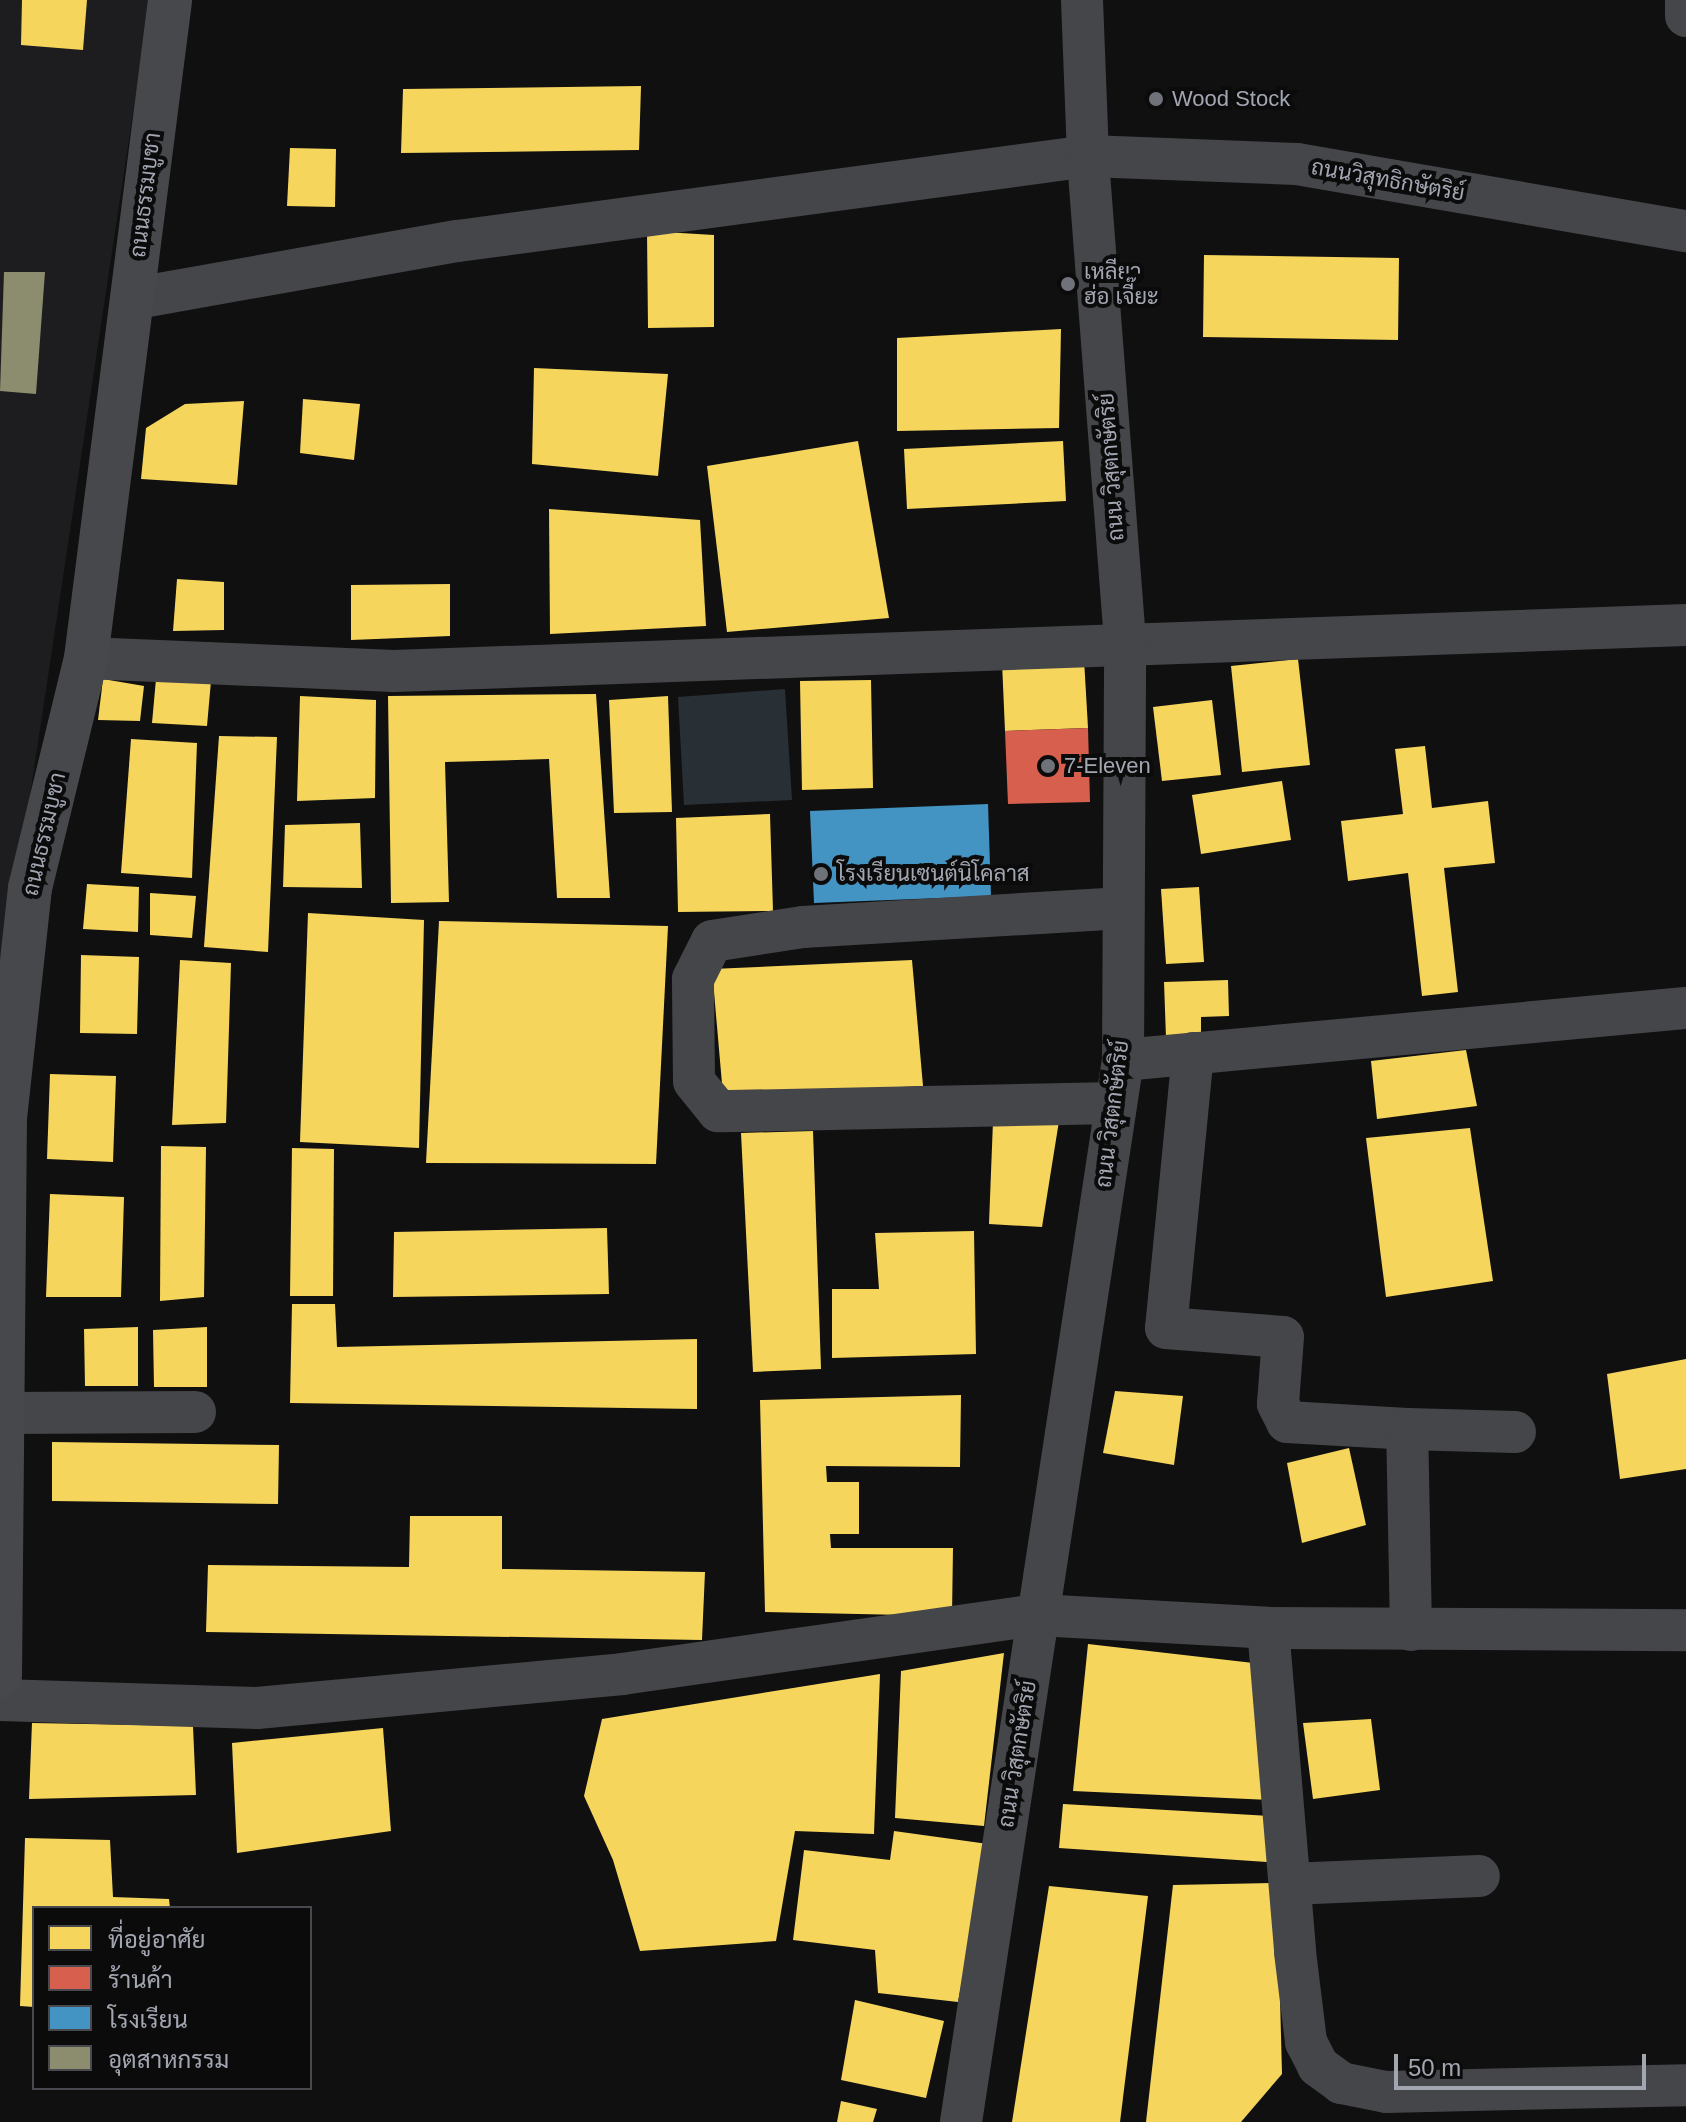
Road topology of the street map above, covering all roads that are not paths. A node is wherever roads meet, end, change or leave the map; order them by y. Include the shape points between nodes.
1 (170, 0) edge
2 (1082, 0) edge
3 (1686, 0) edge
4 (1686, 16) edge
5 (1088, 156) junction
6 (1686, 231) edge
7 (131, 299) junction
8 (1686, 625) edge
9 (1125, 641) junction
10 (86, 658) junction
11 (1123, 908) junction
12 (1686, 1008) edge
13 (1193, 1053) junction
14 (1123, 1060) junction
15 (1116, 1103) junction
16 (195, 1412) dead end
17 (4, 1413) junction
18 (1407, 1429) junction
19 (1515, 1432) dead end
20 (1038, 1615) junction
21 (1268, 1628) junction
22 (1411, 1630) junction
23 (1686, 1630) edge
24 (0, 1676) edge
25 (0, 1700) edge
26 (1479, 1876) dead end
27 (1290, 1884) junction
28 (1686, 2085) edge
29 (961, 2122) edge

1 - 7 main road, ถนนธรรมบูชา
2 - 5 street, ถนน วิสุตกษัตริย์
3 - 4 street
5 - 6 street, ถนนวิสุทธิกษัตริย์ via 1297,164
5 - 7 street, ถนนวิสุทธิกษัตริย์ via 458,241
5 - 9 street, ถนน วิสุตกษัตริย์
7 - 10 main road, ถนนธรรมบูชา
8 - 9 street
9 - 10 street via 394,671
9 - 11 street, ถนน วิสุตกษัตริย์
10 - 17 main road, ถนนธรรมบูชา via 28,904 5,1118
11 - 14 street, ถนน วิสุตกษัตริย์
11 - 15 street via 803,927 712,941 693,979 694,1081 718,1111
12 - 13 street
13 - 14 street
13 - 18 street via 1166,1328 1283,1337 1278,1404 1287,1422
14 - 15 street, ถนน วิสุตกษัตริย์
15 - 20 street, ถนน วิสุตกษัตริย์
16 - 17 street
17 - 24 main road, ถนนธรรมบูชา
18 - 19 street
18 - 22 street
20 - 21 street
20 - 25 street via 622,1674 257,1708
20 - 29 street, ถนน วิสุตกษัตริย์
21 - 22 street
21 - 27 street
22 - 23 street
26 - 27 street
27 - 28 street via 1306,2042 1318,2066 1341,2083 1386,2092

